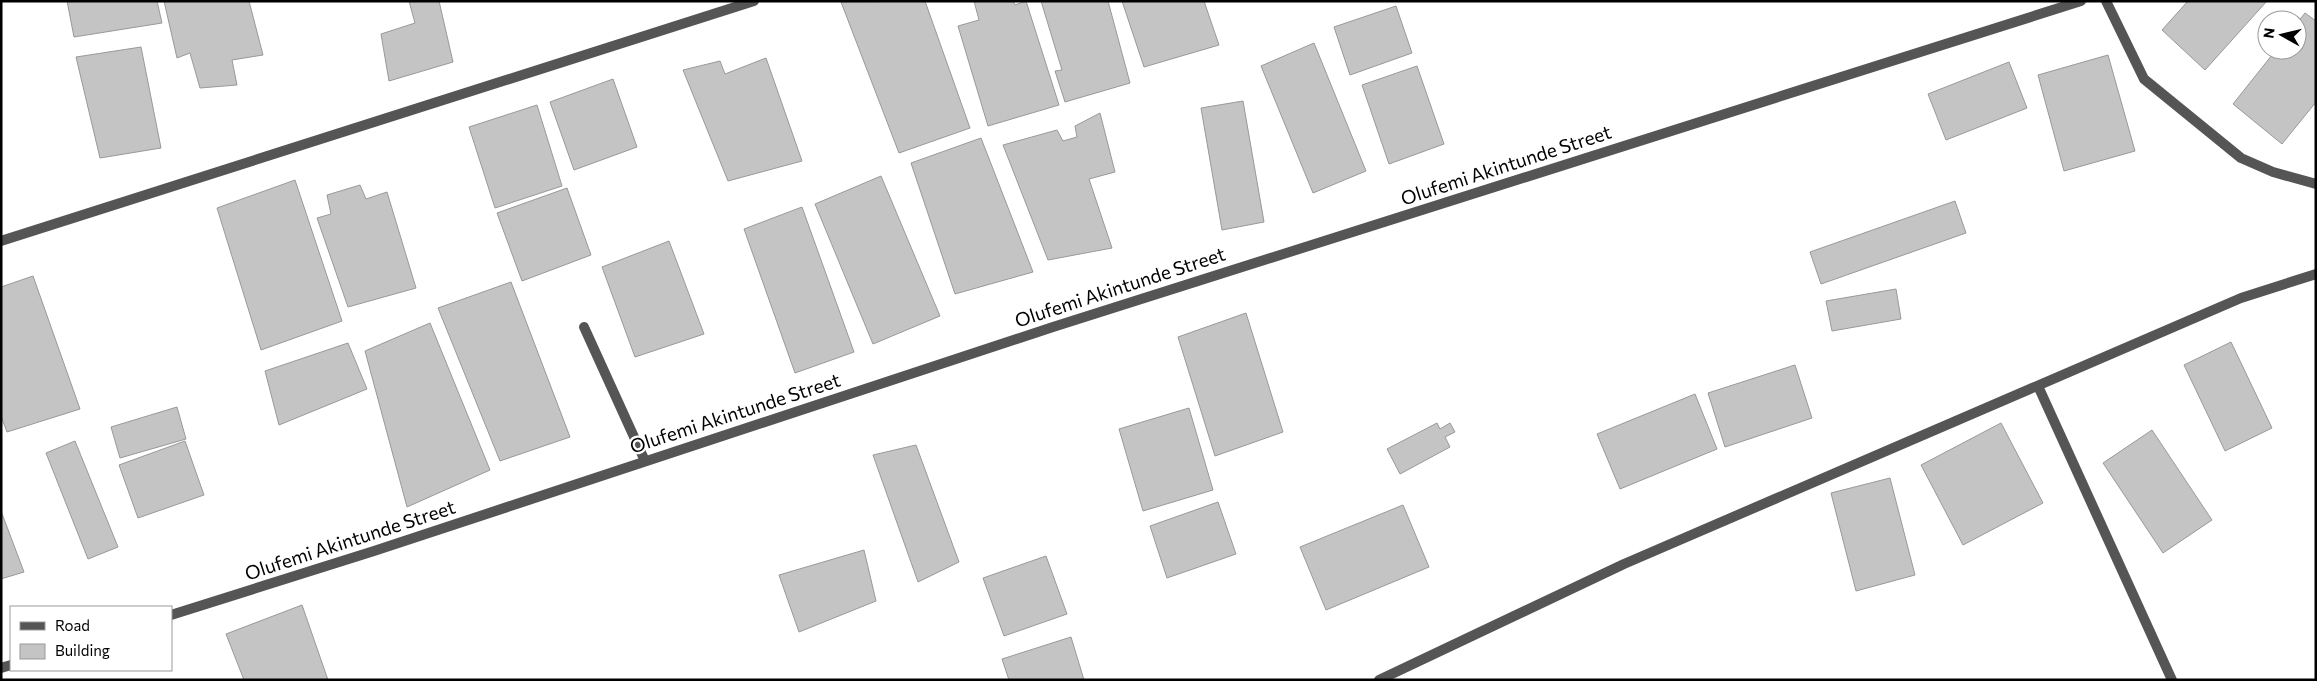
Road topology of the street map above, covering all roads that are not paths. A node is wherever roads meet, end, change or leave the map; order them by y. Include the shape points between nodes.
1 (754, 1) edge
2 (2082, 1) edge
3 (2106, 1) edge
4 (2316, 184) edge
5 (1, 241) edge
6 (2316, 274) edge
7 (584, 327) dead end
8 (2038, 386) junction
9 (645, 461) junction
10 (172, 615) edge
11 (1379, 680) edge
12 (2172, 680) edge

1 - 5 street
2 - 9 street, Olufemi Akintunde Street via 1053,327
3 - 4 street via 2144,79 2241,158
6 - 8 street via 2241,298
7 - 9 street
8 - 11 street via 1624,564
8 - 12 street
9 - 10 street, Olufemi Akintunde Street

